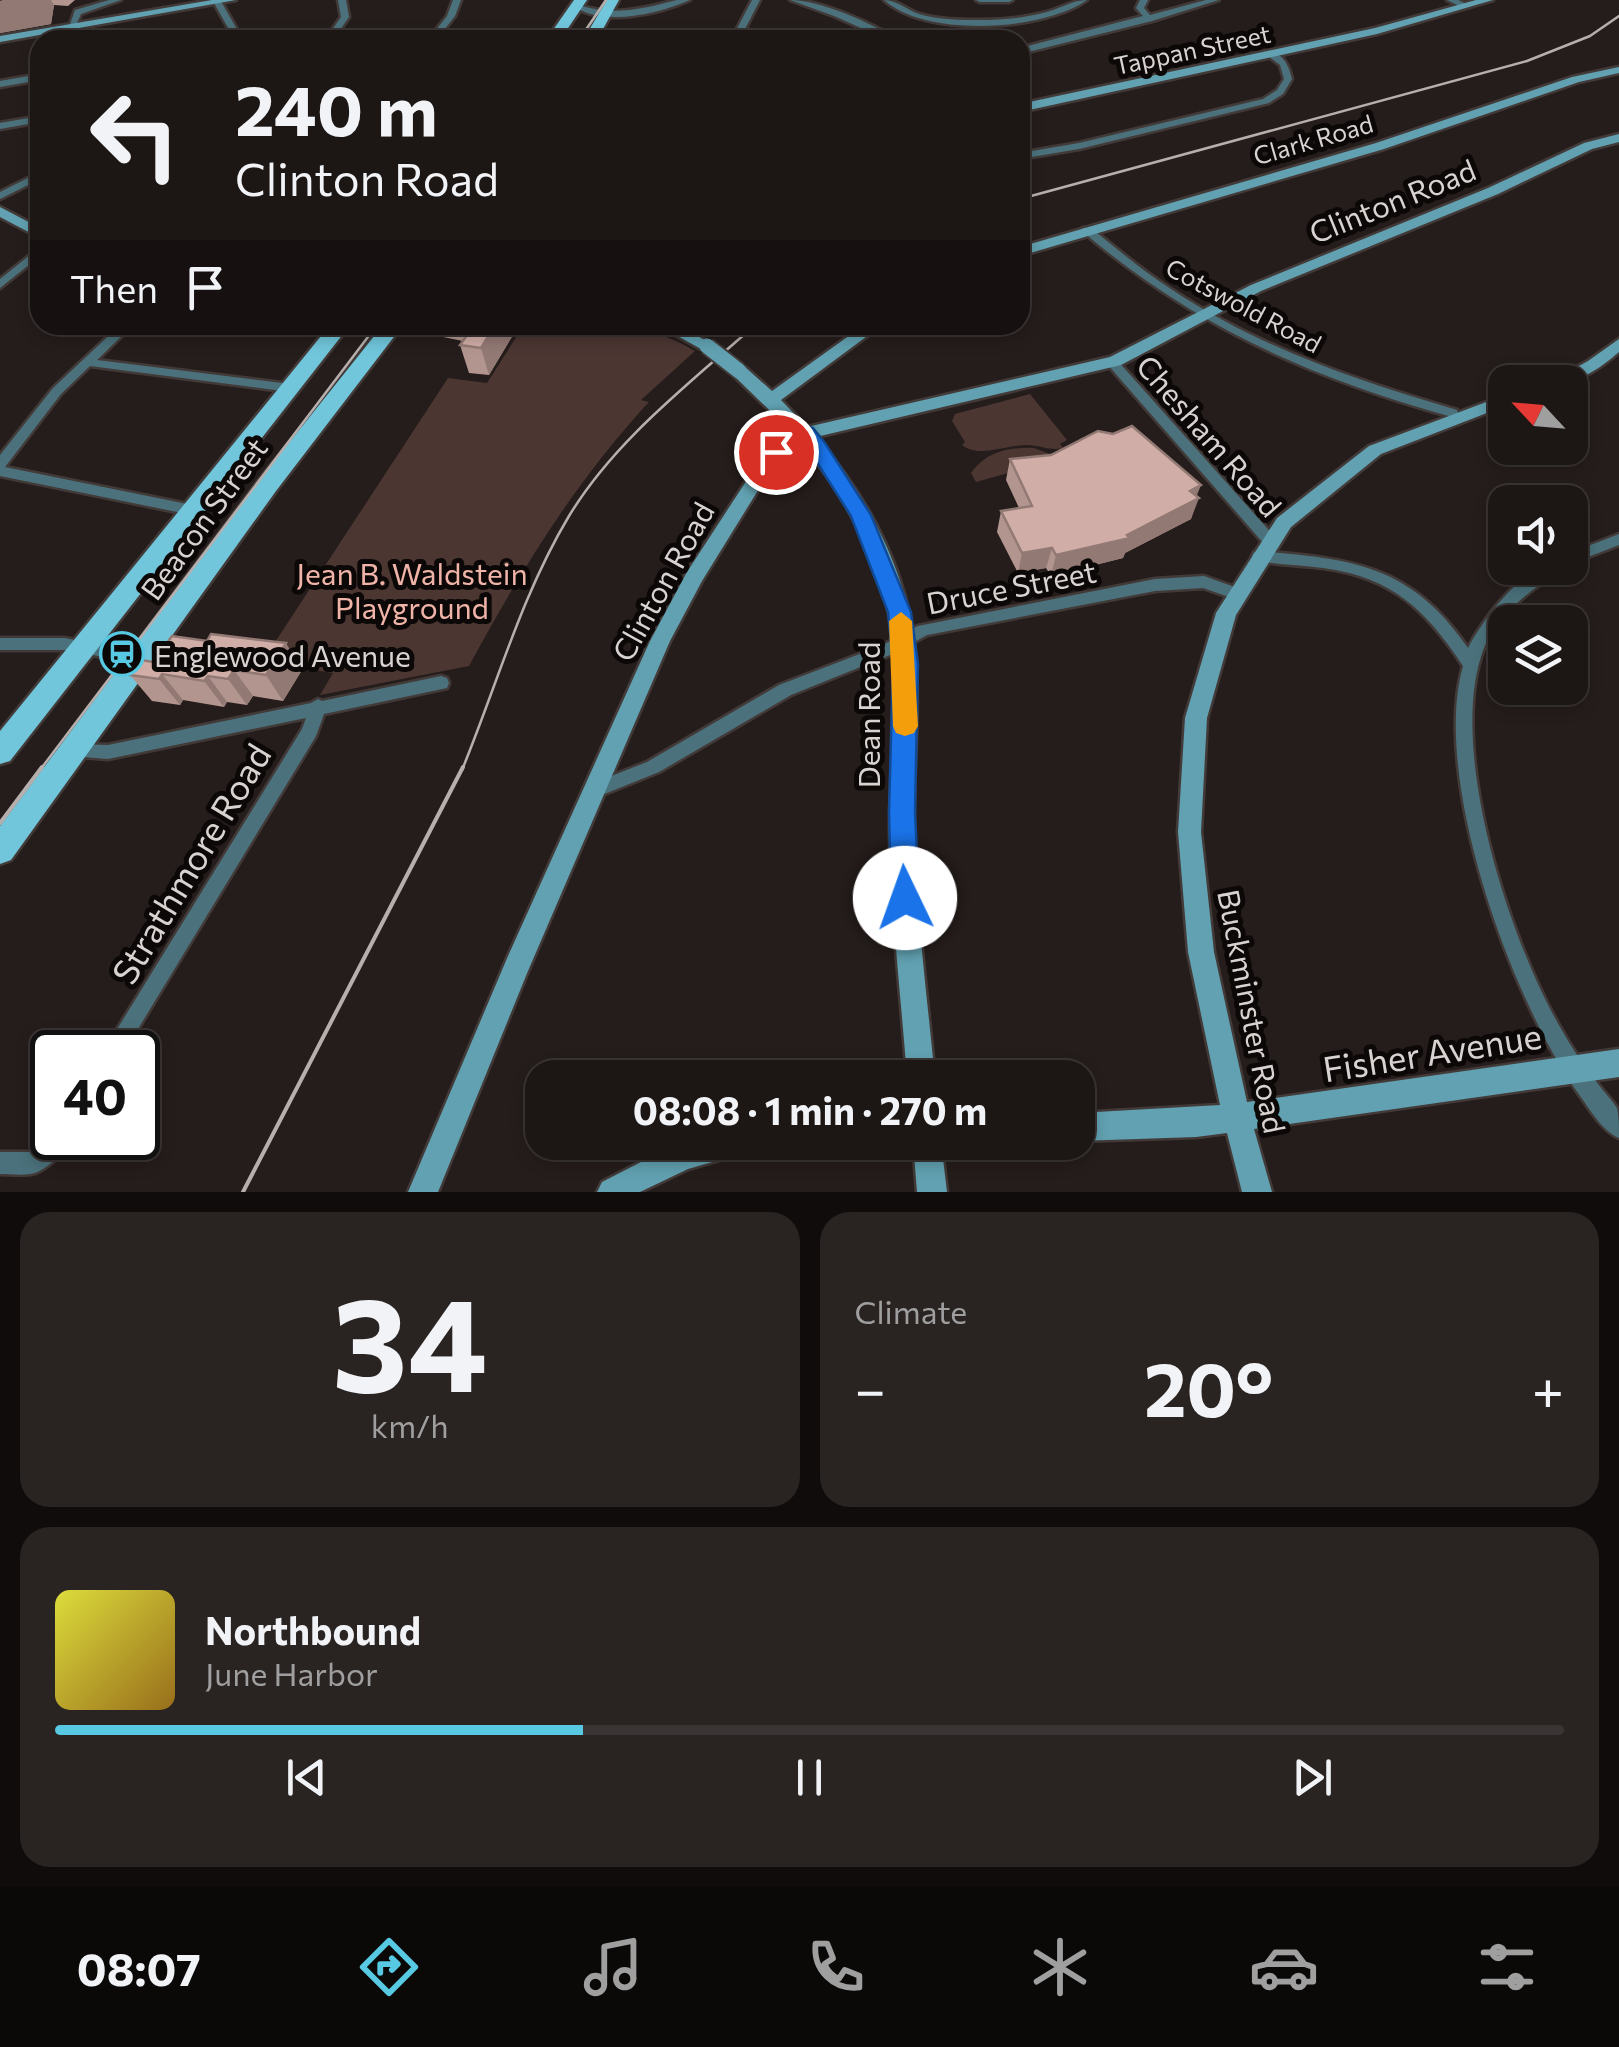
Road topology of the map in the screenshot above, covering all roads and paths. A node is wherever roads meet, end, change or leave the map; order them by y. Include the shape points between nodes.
1 (117, 0) edge
2 (342, 0) edge
3 (457, 0) edge
4 (686, 0) edge
5 (756, 0) edge
6 (794, 0) edge
7 (888, 0) edge
8 (980, 0) edge
9 (1009, 0) edge
10 (1083, 0) edge
11 (1144, 0) edge
12 (1216, 0) edge
13 (1451, 0) edge
14 (1488, 0) edge
15 (224, 1) edge
16 (579, 3) edge
17 (609, 6) edge
18 (1466, 6) junction
19 (1149, 19) junction
20 (70, 28) junction
21 (58, 30) edge
22 (235, 30) edge
23 (336, 30) edge
24 (440, 30) edge
25 (560, 30) edge
26 (596, 30) edge
27 (740, 30) edge
28 (873, 30) edge
29 (30, 35) edge
30 (0, 40) edge
31 (1030, 49) edge
32 (1271, 54) junction
33 (1619, 70) edge
34 (30, 79) edge
35 (0, 84) edge
36 (1030, 106) edge
37 (30, 121) edge
38 (0, 126) edge
39 (1619, 138) edge
40 (1030, 154) edge
41 (30, 180) edge
42 (0, 196) edge
43 (0, 211) edge
44 (30, 228) edge
45 (1087, 230) junction
46 (1030, 249) edge
47 (30, 259) edge
48 (0, 285) edge
49 (1204, 314) junction
50 (116, 335) edge
51 (332, 335) edge
52 (385, 335) edge
53 (686, 335) edge
54 (860, 335) edge
55 (1619, 344) edge
56 (86, 362) junction
57 (1112, 362) junction
58 (1588, 369) edge
59 (290, 388) junction
60 (772, 399) junction
61 (1488, 404) edge
62 (1452, 413) junction
63 (806, 433) junction
64 (0, 468) edge
65 (192, 510) junction
66 (1619, 539) edge
67 (1265, 549) junction
68 (1588, 552) edge
69 (1533, 585) edge
70 (1235, 593) junction
71 (904, 641) junction
72 (0, 644) edge
73 (82, 647) junction
74 (144, 658) junction
75 (1472, 667) junction
76 (441, 683) dead end
77 (318, 706) junction
78 (76, 751) junction
79 (0, 752) edge
80 (592, 791) junction
81 (0, 850) edge
82 (126, 1030) edge
83 (920, 1060) edge
84 (1619, 1062) edge
85 (1572, 1068) junction
86 (1236, 1118) junction
87 (1095, 1126) edge
88 (1619, 1128) edge
89 (36, 1160) edge
90 (670, 1160) edge
91 (929, 1160) edge
92 (0, 1162) edge
93 (422, 1192) edge
94 (612, 1192) edge
95 (932, 1192) edge
96 (1257, 1192) edge

1 - 20 street via 74,15
2 - 23 street via 345,17
3 - 24 street
4 - 17 street
5 - 27 street
6 - 28 street
7 - 10 street via 901,10 980,23 1050,15
8 - 9 street
11 - 19 street via 1140,8
12 - 19 street
13 - 18 street
14 - 18 street, Tappan Street
15 - 20 street
15 - 22 street
16 - 17 street via 587,12
16 - 25 main road
17 - 26 main road
18 - 32 street, Tappan Street
19 - 31 street
20 - 21 street
29 - 30 street
32 - 36 street, Tappan Street
32 - 40 street via 1288,78 1263,102
33 - 45 street, Clark Road
34 - 35 street
37 - 38 street
39 - 49 street, Clinton Road
41 - 42 street
43 - 44 street
45 - 46 street, Clark Road
45 - 49 street, Cotswold Road
47 - 48 street
49 - 57 street, Clinton Road
49 - 62 street, Cotswold Road via 1316,370
50 - 56 street
51 - 59 main road, Beacon Street
52 - 74 main road, Beacon Street
53 - 60 street, Dean Road, bridge
54 - 60 street
55 - 58 street
56 - 59 street
56 - 64 street
57 - 63 street, Clinton Road
57 - 67 street, Chesham Road
59 - 65 main road, Beacon Street
60 - 63 street, Dean Road
61 - 62 street, Buckminster Road
62 - 67 street, Buckminster Road via 1368,451 1282,525
63 - 71 street, Dean Road via 867,527
63 - 80 street, Clinton Road via 772,456 710,551 652,656
64 - 65 street
65 - 73 main road, Beacon Street
66 - 68 street
67 - 70 street, Buckminster Road
67 - 75 street via 1394,582 1438,617
69 - 75 street via 1499,612
70 - 71 street, Druce Street via 1204,582 1155,585 926,630
70 - 86 street, Buckminster Road via 1216,632 1196,717 1189,869
71 - 80 street, Druce Street via 785,690 653,767
71 - 83 street, Dean Road via 902,830
72 - 73 street
73 - 74 street
73 - 79 main road, Beacon Street
74 - 78 main road, Beacon Street
75 - 85 street via 1464,740 1492,884 1534,996
76 - 77 street
77 - 78 street via 108,752
77 - 82 street, Strathmore Road via 310,731
78 - 81 main road, Beacon Street
80 - 93 street, Clinton Road
84 - 85 street, Fisher Avenue
85 - 86 street, Fisher Avenue
85 - 88 street
86 - 87 street, Fisher Avenue
86 - 96 street, Buckminster Road
89 - 92 street
90 - 94 street
91 - 95 street

